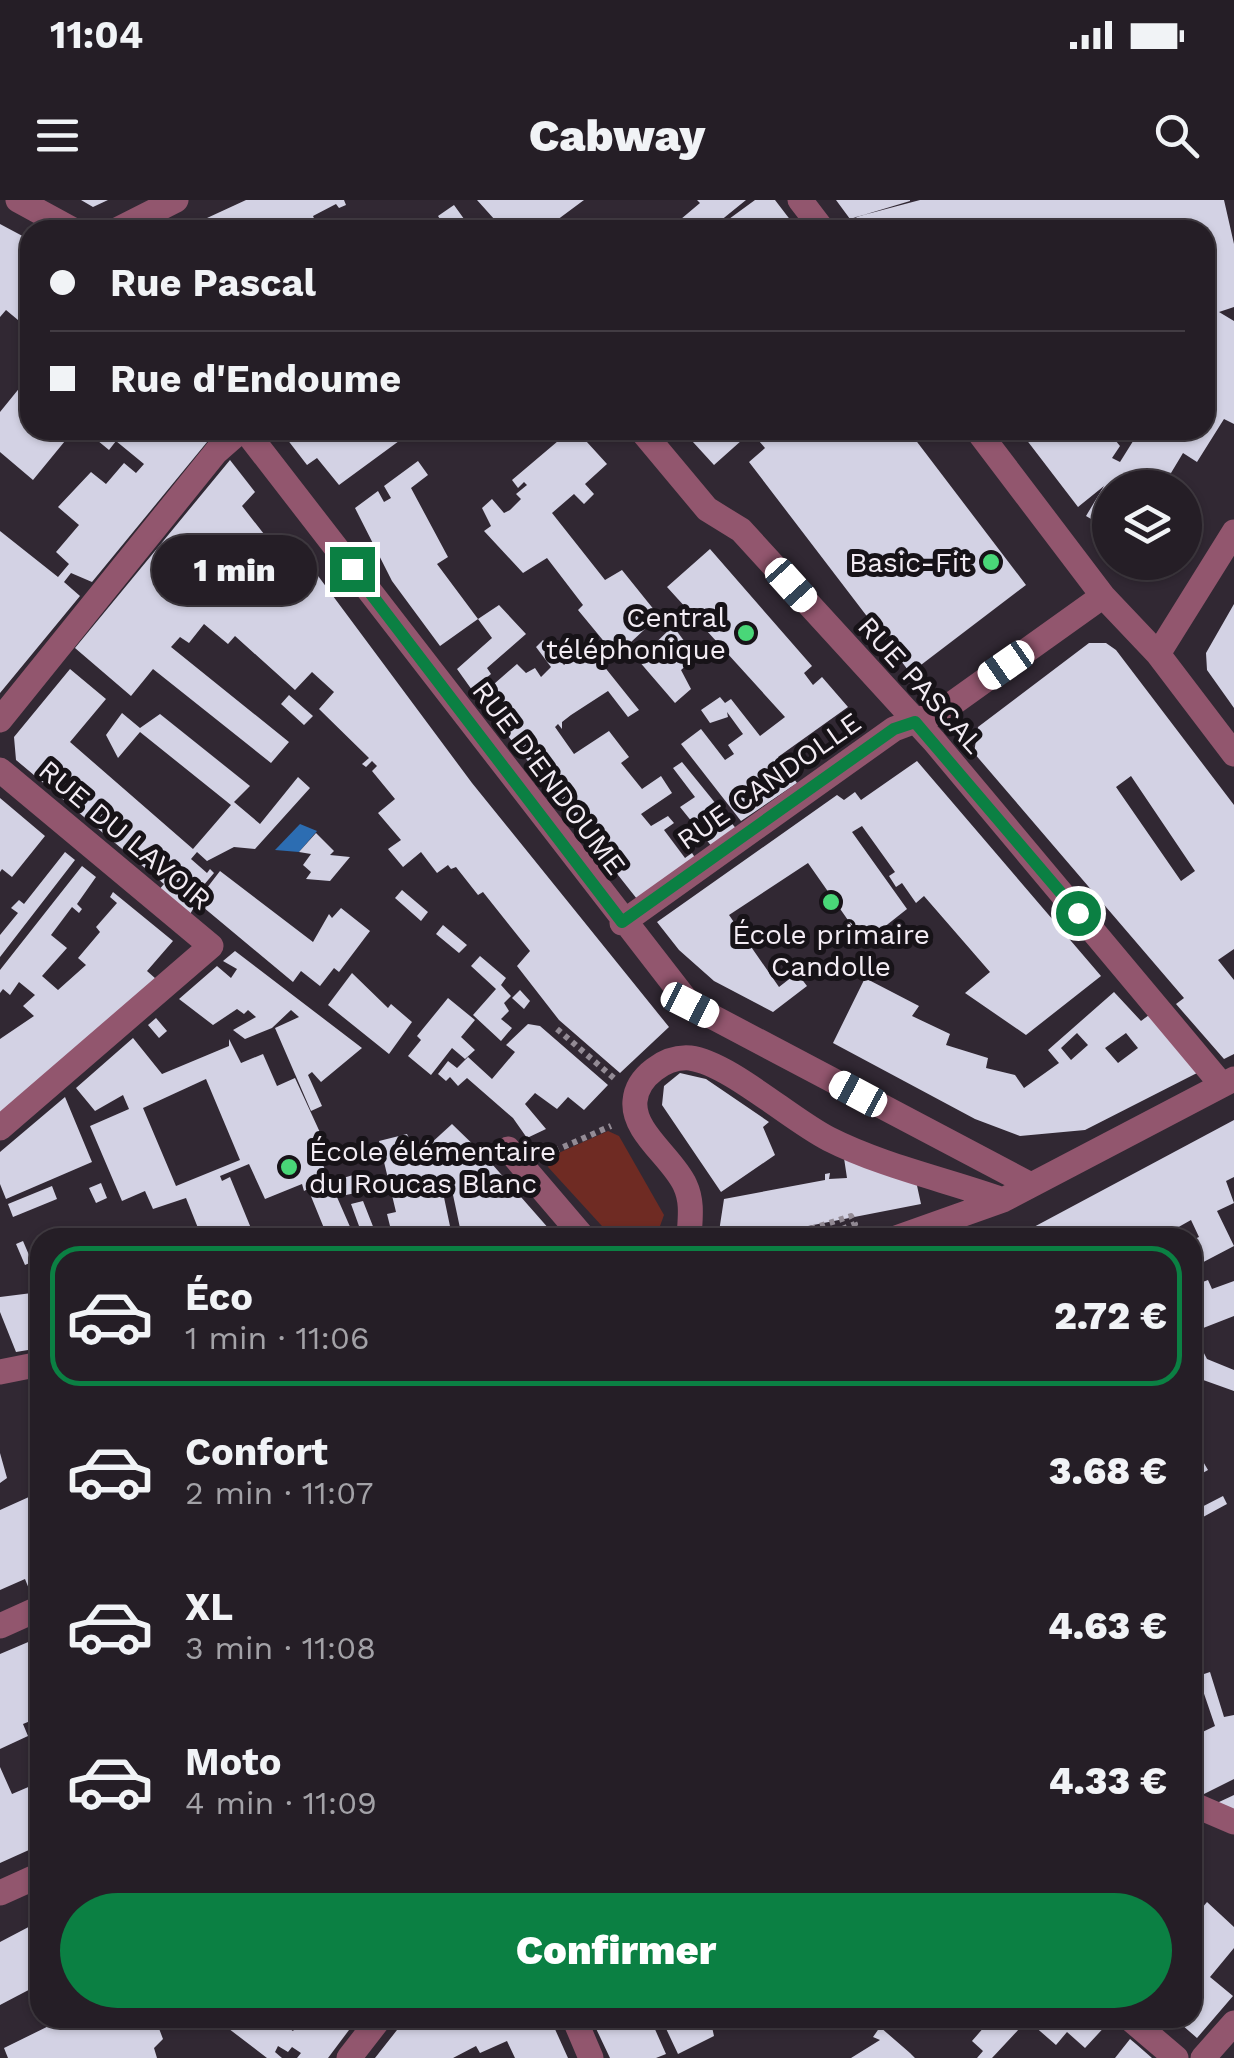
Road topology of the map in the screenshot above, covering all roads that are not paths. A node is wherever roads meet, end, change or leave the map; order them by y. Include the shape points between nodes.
1 (18, 200) edge
2 (176, 200) edge
3 (800, 200) edge
4 (55, 220) edge
5 (137, 220) edge
6 (816, 220) edge
7 (231, 440) edge
8 (251, 440) edge
9 (649, 440) edge
10 (985, 440) edge
11 (1234, 532) edge
12 (1104, 596) junction
13 (1158, 654) junction
14 (0, 720) edge
15 (915, 722) junction
16 (1234, 754) edge
17 (0, 770) edge
18 (622, 922) junction
19 (1228, 1082) edge
20 (0, 1128) edge
21 (514, 1157) road end
22 (1031, 1185) junction
23 (1003, 1200) junction
24 (575, 1228) edge
25 (690, 1228) edge
26 (940, 1228) edge
27 (30, 1366) edge
28 (0, 1372) edge
29 (30, 1612) edge
30 (0, 1626) edge
31 (1202, 1808) edge
32 (1234, 1822) edge
33 (30, 1880) edge
34 (0, 1893) edge
35 (1234, 2024) edge
36 (372, 2028) edge
37 (578, 2028) edge
38 (1142, 2028) edge
39 (350, 2058) edge
40 (591, 2058) edge
41 (1176, 2058) edge
42 (1204, 2058) edge

1 - 4 street
2 - 5 street
3 - 6 street
7 - 14 street
8 - 18 street, RUE D'ENDOUME
9 - 15 street, RUE PASCAL via 707,509 741,530
10 - 12 street
11 - 13 street
12 - 13 street
12 - 15 street, RUE CANDOLLE
13 - 16 street
15 - 18 street, RUE CANDOLLE via 894,729
15 - 19 street, RUE PASCAL
17 - 20 street, RUE DU LAVOIR via 212,946
18 - 22 street, RUE D'ENDOUME via 690,1005
19 - 22 street
21 - 24 street
22 - 23 street
23 - 25 street via 830,1140 706,1062 674,1058 656,1068 635,1106 684,1182 692,1204
23 - 26 street
27 - 28 street
29 - 30 street
31 - 32 street
33 - 34 street
35 - 42 street
36 - 39 street
37 - 40 street
38 - 41 street

